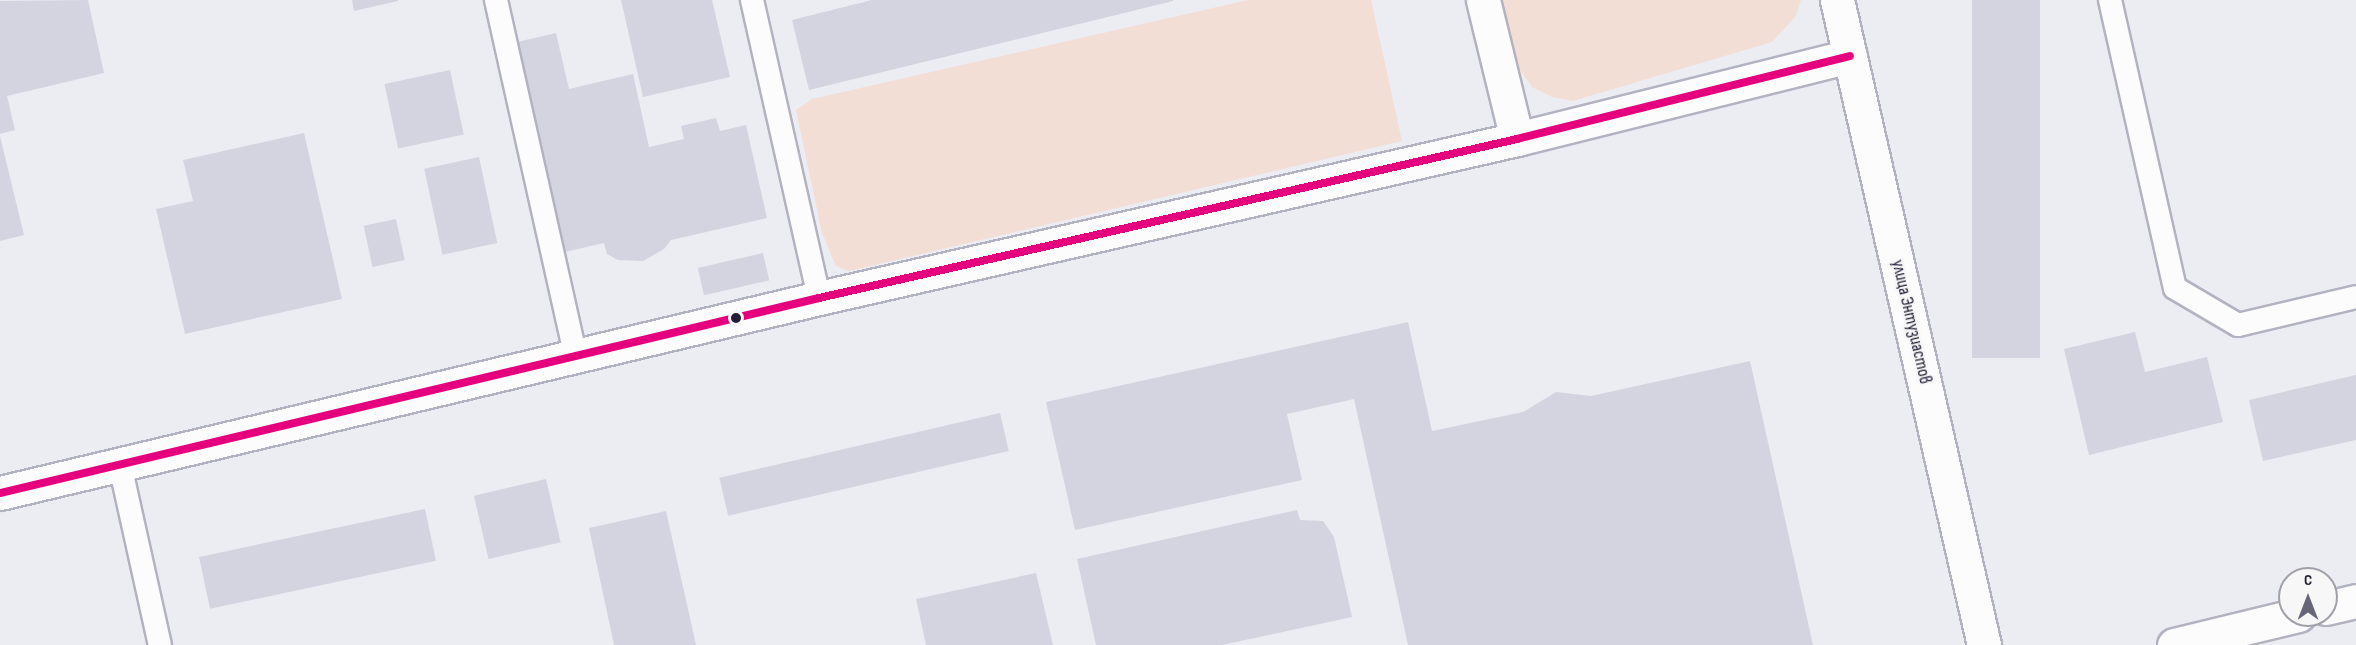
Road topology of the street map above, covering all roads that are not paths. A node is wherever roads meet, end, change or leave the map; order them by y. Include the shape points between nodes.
1 (496, 0) edge
2 (752, 0) edge
3 (1483, 0) edge
4 (1837, 0) edge
5 (2110, 0) edge
6 (1850, 56) junction
7 (1517, 139) junction
8 (2356, 297) edge
9 (819, 298) junction
10 (576, 358) junction
11 (120, 465) junction
12 (0, 493) edge
13 (2356, 601) edge
14 (2338, 605) edge
15 (2278, 621) edge
16 (2216, 640) edge
17 (160, 645) edge
18 (1984, 645) edge
19 (2174, 645) edge

1 - 10 lane
2 - 9 lane
3 - 7 street
4 - 6 street, улица Энтузиастов
5 - 8 lane via 2175,288 2238,325
6 - 7 street
6 - 18 street, улица Энтузиастов
7 - 9 street
9 - 10 street
10 - 11 street
11 - 12 street
11 - 17 lane
13 - 14 street
15 - 16 street
16 - 19 street

